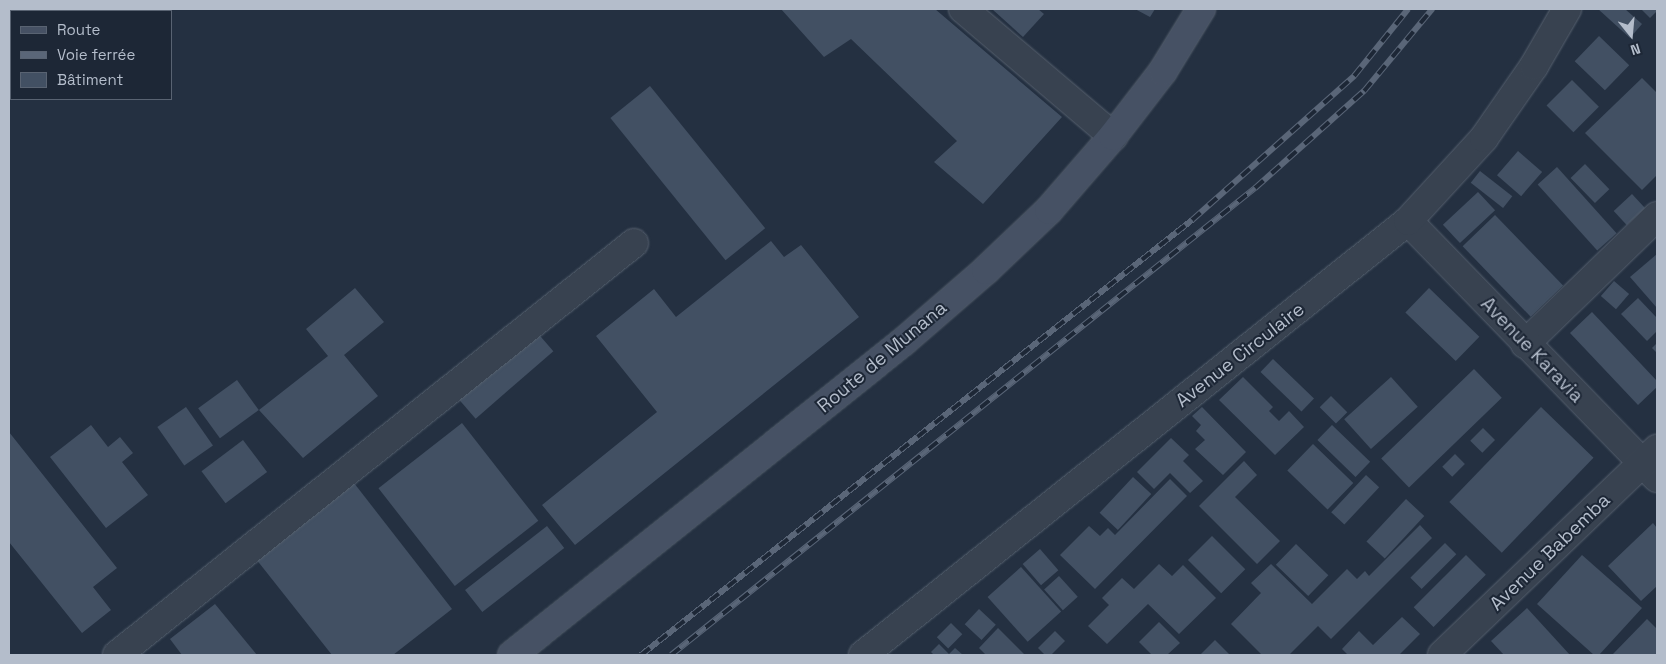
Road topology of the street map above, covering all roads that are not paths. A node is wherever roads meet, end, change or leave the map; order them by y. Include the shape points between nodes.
1 (962, 9) edge
2 (1201, 9) edge
3 (1567, 9) edge
4 (1113, 136) junction
5 (1657, 216) edge
6 (1408, 221) junction
7 (634, 243) dead end
8 (1525, 344) junction
9 (1652, 463) edge
10 (117, 655) edge
11 (512, 655) edge
12 (863, 655) edge
13 (1442, 655) edge

1 - 4 street
2 - 4 main road, Route de Munana via 1162,71
3 - 6 street, Avenue Circulaire via 1534,66 1484,138
4 - 11 main road, Route de Munana via 1049,210 903,342
5 - 8 street
6 - 8 street, Avenue Karavia
6 - 12 street, Avenue Circulaire
7 - 10 street
8 - 9 street, Avenue Karavia
9 - 13 street, Avenue Babemba

